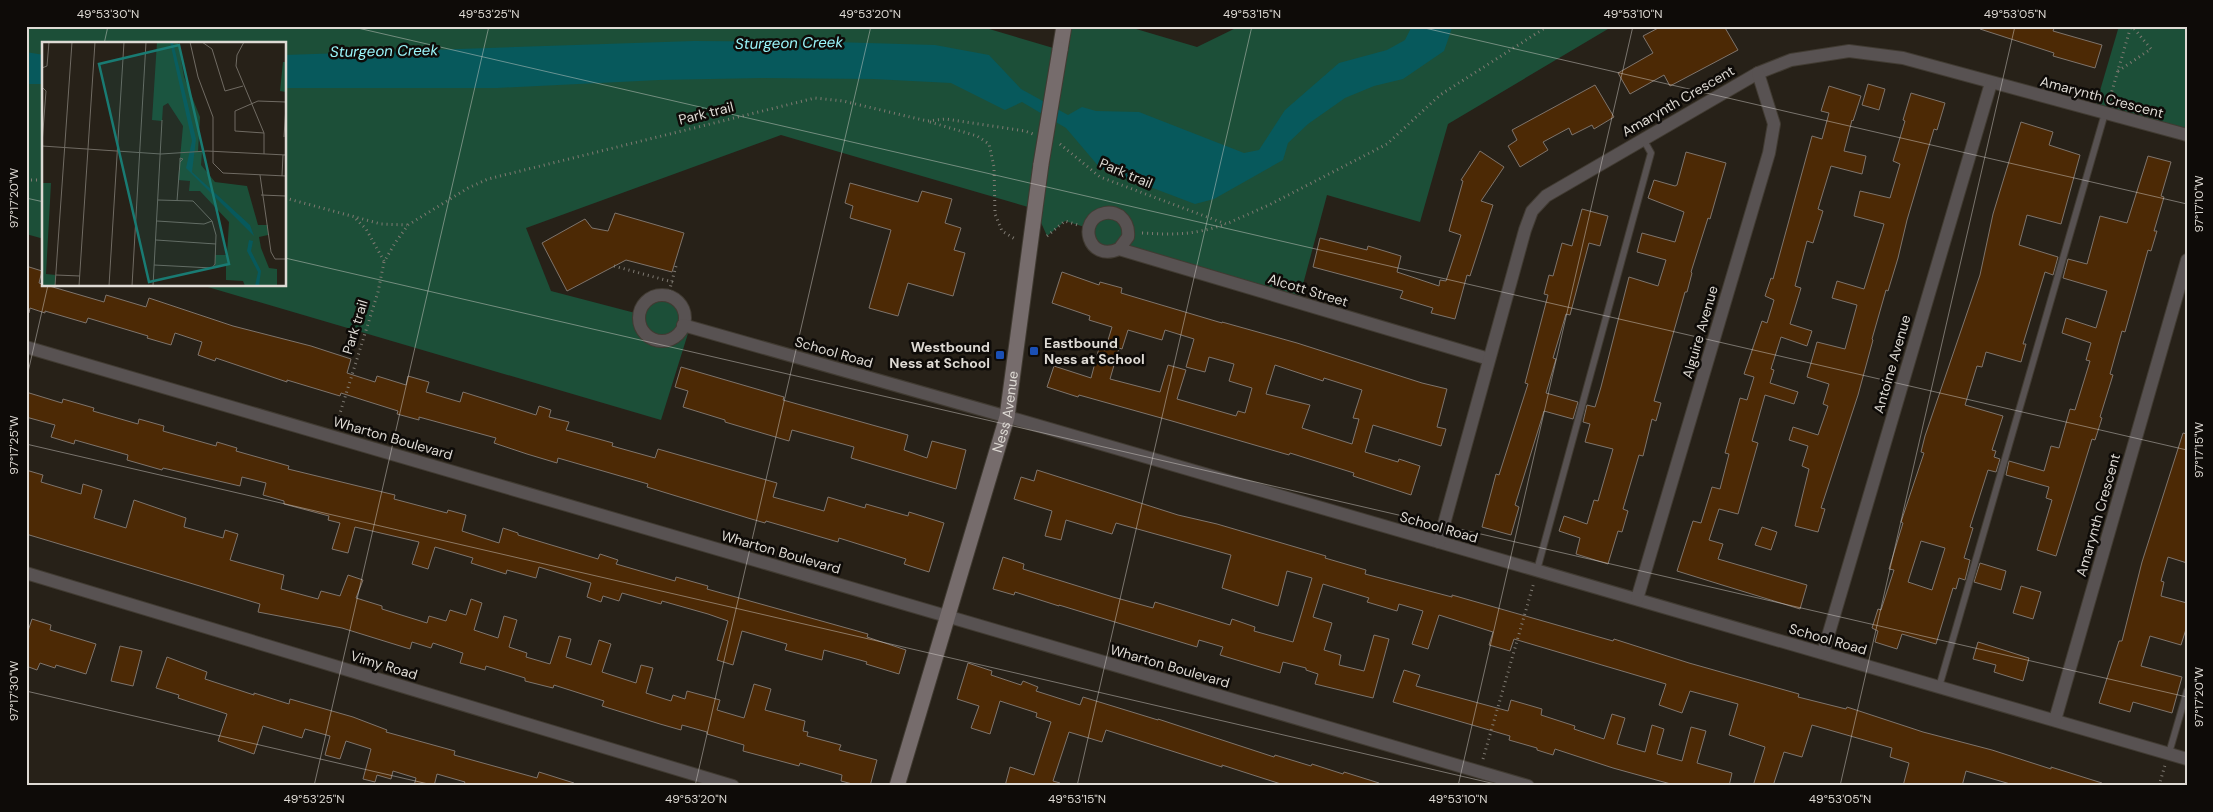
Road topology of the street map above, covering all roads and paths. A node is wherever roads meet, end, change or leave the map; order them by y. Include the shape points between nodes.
1 (1064, 26) edge
2 (1548, 26) edge
3 (2132, 26) edge
4 (2117, 72) junction
5 (1758, 73) junction
6 (1990, 83) junction
7 (2105, 113) junction
8 (927, 121) junction
9 (1034, 134) dead end
10 (2187, 135) edge
11 (1643, 139) junction
12 (1052, 141) dead end
13 (26, 180) edge
14 (42, 180) edge
15 (286, 198) edge
16 (356, 218) junction
17 (1226, 224) junction
18 (408, 225) junction
19 (1088, 228) junction
20 (1128, 233) junction
21 (1047, 236) dead end
22 (1015, 239) dead end
23 (1119, 249) junction
24 (2187, 260) edge
25 (384, 262) junction
26 (614, 266) dead end
27 (676, 266) dead end
28 (674, 283) junction
29 (668, 296) junction
30 (683, 325) junction
31 (26, 347) edge
32 (1489, 359) junction
33 (1006, 417) junction
34 (333, 437) junction
35 (1439, 542) junction
36 (1537, 570) junction
37 (26, 573) edge
38 (1637, 600) junction
39 (947, 616) junction
40 (1823, 653) junction
41 (1939, 687) junction
42 (2187, 691) edge
43 (2055, 720) junction
44 (2169, 753) junction
45 (2187, 759) edge
46 (1479, 772) junction
47 (733, 786) edge
48 (897, 786) edge
49 (1528, 786) edge
50 (2159, 786) edge

1 - 33 street, Ness Avenue, bridge via 1040,164
2 - 17 path via 1440,95 1387,144
3 - 4 path
3 - 4 path via 2151,49
4 - 7 path
5 - 6 street, Amarynth Crescent via 1791,60 1849,51 1904,58
5 - 11 street, Amarynth Crescent
5 - 38 street, Alguire Avenue via 1774,124 1769,153
6 - 7 street, Amarynth Crescent
6 - 40 street, Antoine Avenue
7 - 10 street, Amarynth Crescent
7 - 41 lane
8 - 9 path, Park trail via 954,120
8 - 18 path, Park trail via 843,100 814,98 488,179
8 - 22 path via 977,136 989,144 994,166 995,214 1002,231
11 - 32 street, Amarynth Crescent via 1546,196 1532,211
11 - 36 lane via 1651,153
12 - 17 path, Park trail via 1100,177
13 - 14 path
15 - 16 path
16 - 18 path via 381,224
16 - 25 path via 376,243
17 - 20 path via 1180,235
18 - 25 path, Park trail
19 - 20 street via 1092,219 1109,212 1126,222
19 - 21 path via 1065,221
19 - 23 street, Alcott Street via 1094,247 1105,252
20 - 23 street via 1125,244
23 - 32 street, Alcott Street
24 - 43 street, Amarynth Crescent
25 - 34 path, Park trail via 378,292
26 - 28 path
27 - 28 path
28 - 29 path
29 - 30 street via 682,307
29 - 30 street via 647,300 639,322 642,330 649,337 664,340 678,333
30 - 33 street, School Road
31 - 34 street, Wharton Boulevard
32 - 35 street, Amarynth Crescent
33 - 35 street, School Road
33 - 39 street, Ness Avenue
34 - 39 street, Wharton Boulevard
35 - 36 street, School Road
36 - 38 street, School Road
36 - 46 path
37 - 47 street, Vimy Road
38 - 40 street, School Road
39 - 46 street, Wharton Boulevard
39 - 48 street, Ness Avenue
40 - 41 street, School Road
41 - 43 street, School Road
42 - 44 lane
43 - 44 street, School Road
44 - 45 street, School Road
44 - 50 path
46 - 49 street, Wharton Boulevard

